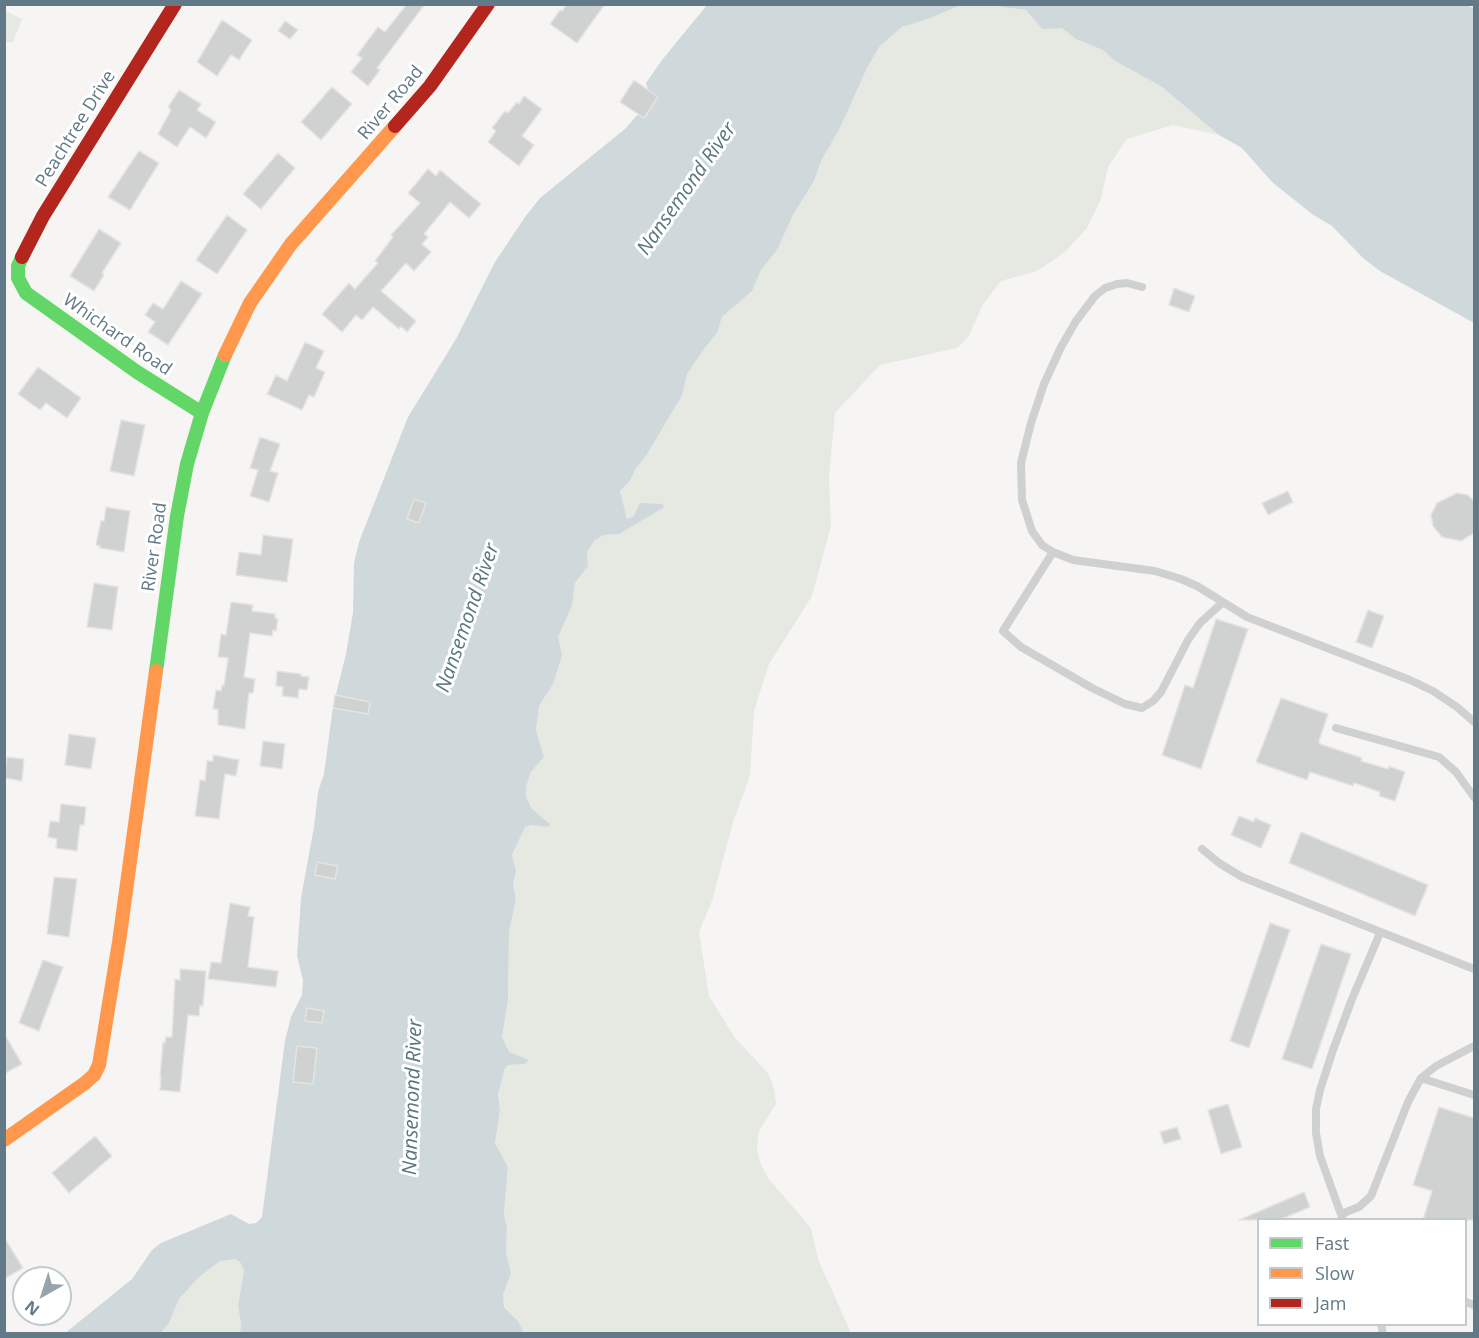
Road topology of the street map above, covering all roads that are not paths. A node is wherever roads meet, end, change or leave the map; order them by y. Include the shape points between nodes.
1 (175, 4) edge
2 (488, 4) edge
3 (18, 278) joint
4 (1142, 287) dead end
5 (202, 413) junction
6 (1053, 552) junction
7 (1222, 603) junction
8 (1474, 722) edge
9 (1336, 728) dead end
10 (1474, 797) edge
11 (1202, 849) dead end
12 (1380, 933) junction
13 (1474, 969) edge
14 (1474, 1046) edge
15 (1420, 1078) junction
16 (1474, 1095) edge
17 (4, 1140) edge
18 (1342, 1217) edge

1 - 3 street, Peachtree Drive via 43,216 21,258
2 - 5 street, River Road via 430,86 264,280 223,360
3 - 5 street, Whichard Road via 26,293
4 - 6 lane via 1117,284 1095,296 1076,321 1044,384 1021,464 1020,484 1032,531
5 - 17 street, River Road via 177,516 99,1065 85,1083
6 - 7 lane via 1073,560 1155,571 1197,586
6 - 7 lane via 1003,631 1021,647 1125,704 1142,708 1153,701 1188,640
7 - 8 lane via 1247,617 1426,688 1457,706
9 - 10 lane via 1439,757
11 - 12 lane via 1242,877
12 - 13 lane
12 - 18 lane via 1332,1050 1316,1109 1320,1156
14 - 15 lane
15 - 16 lane
15 - 18 lane via 1371,1196

